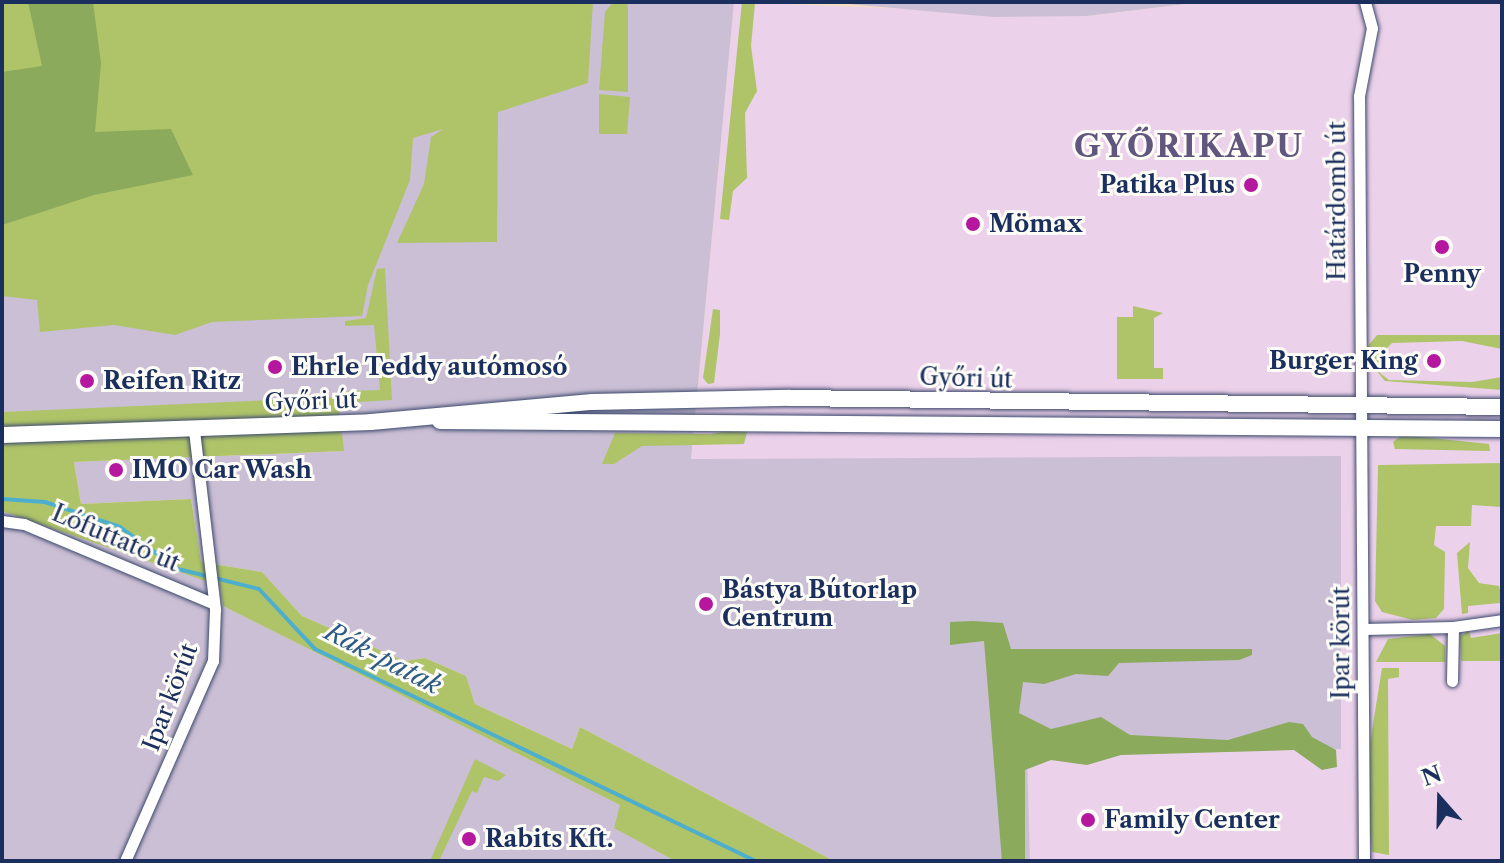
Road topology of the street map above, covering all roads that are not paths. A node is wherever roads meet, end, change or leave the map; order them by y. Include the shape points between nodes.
1 (1365, 2) edge
2 (1361, 403) junction
3 (1502, 407) edge
4 (429, 419) junction
5 (1361, 424) junction
6 (194, 429) junction
7 (1502, 429) edge
8 (2, 435) edge
9 (2, 521) edge
10 (212, 603) junction
11 (1502, 620) edge
12 (1453, 627) junction
13 (1364, 629) junction
14 (1452, 681) dead end
15 (125, 861) edge
16 (1364, 861) edge

1 - 2 street, Határdomb út via 1372,28 1359,96
2 - 3 main road, Győri út
2 - 4 main road, Győri út via 790,398 592,402
2 - 5 street, Határdomb út
4 - 5 main road, Győri út via 469,425 632,419
4 - 6 main road, Győri út
5 - 7 main road, Győri út
5 - 13 street, Ipar körút
6 - 8 main road, Győri út
6 - 10 street, Ipar körút
9 - 10 street, Lófuttató út via 24,524
10 - 15 street, Ipar körút via 213,661
11 - 12 street
12 - 13 street
12 - 14 street
13 - 16 street, Ipar körút

